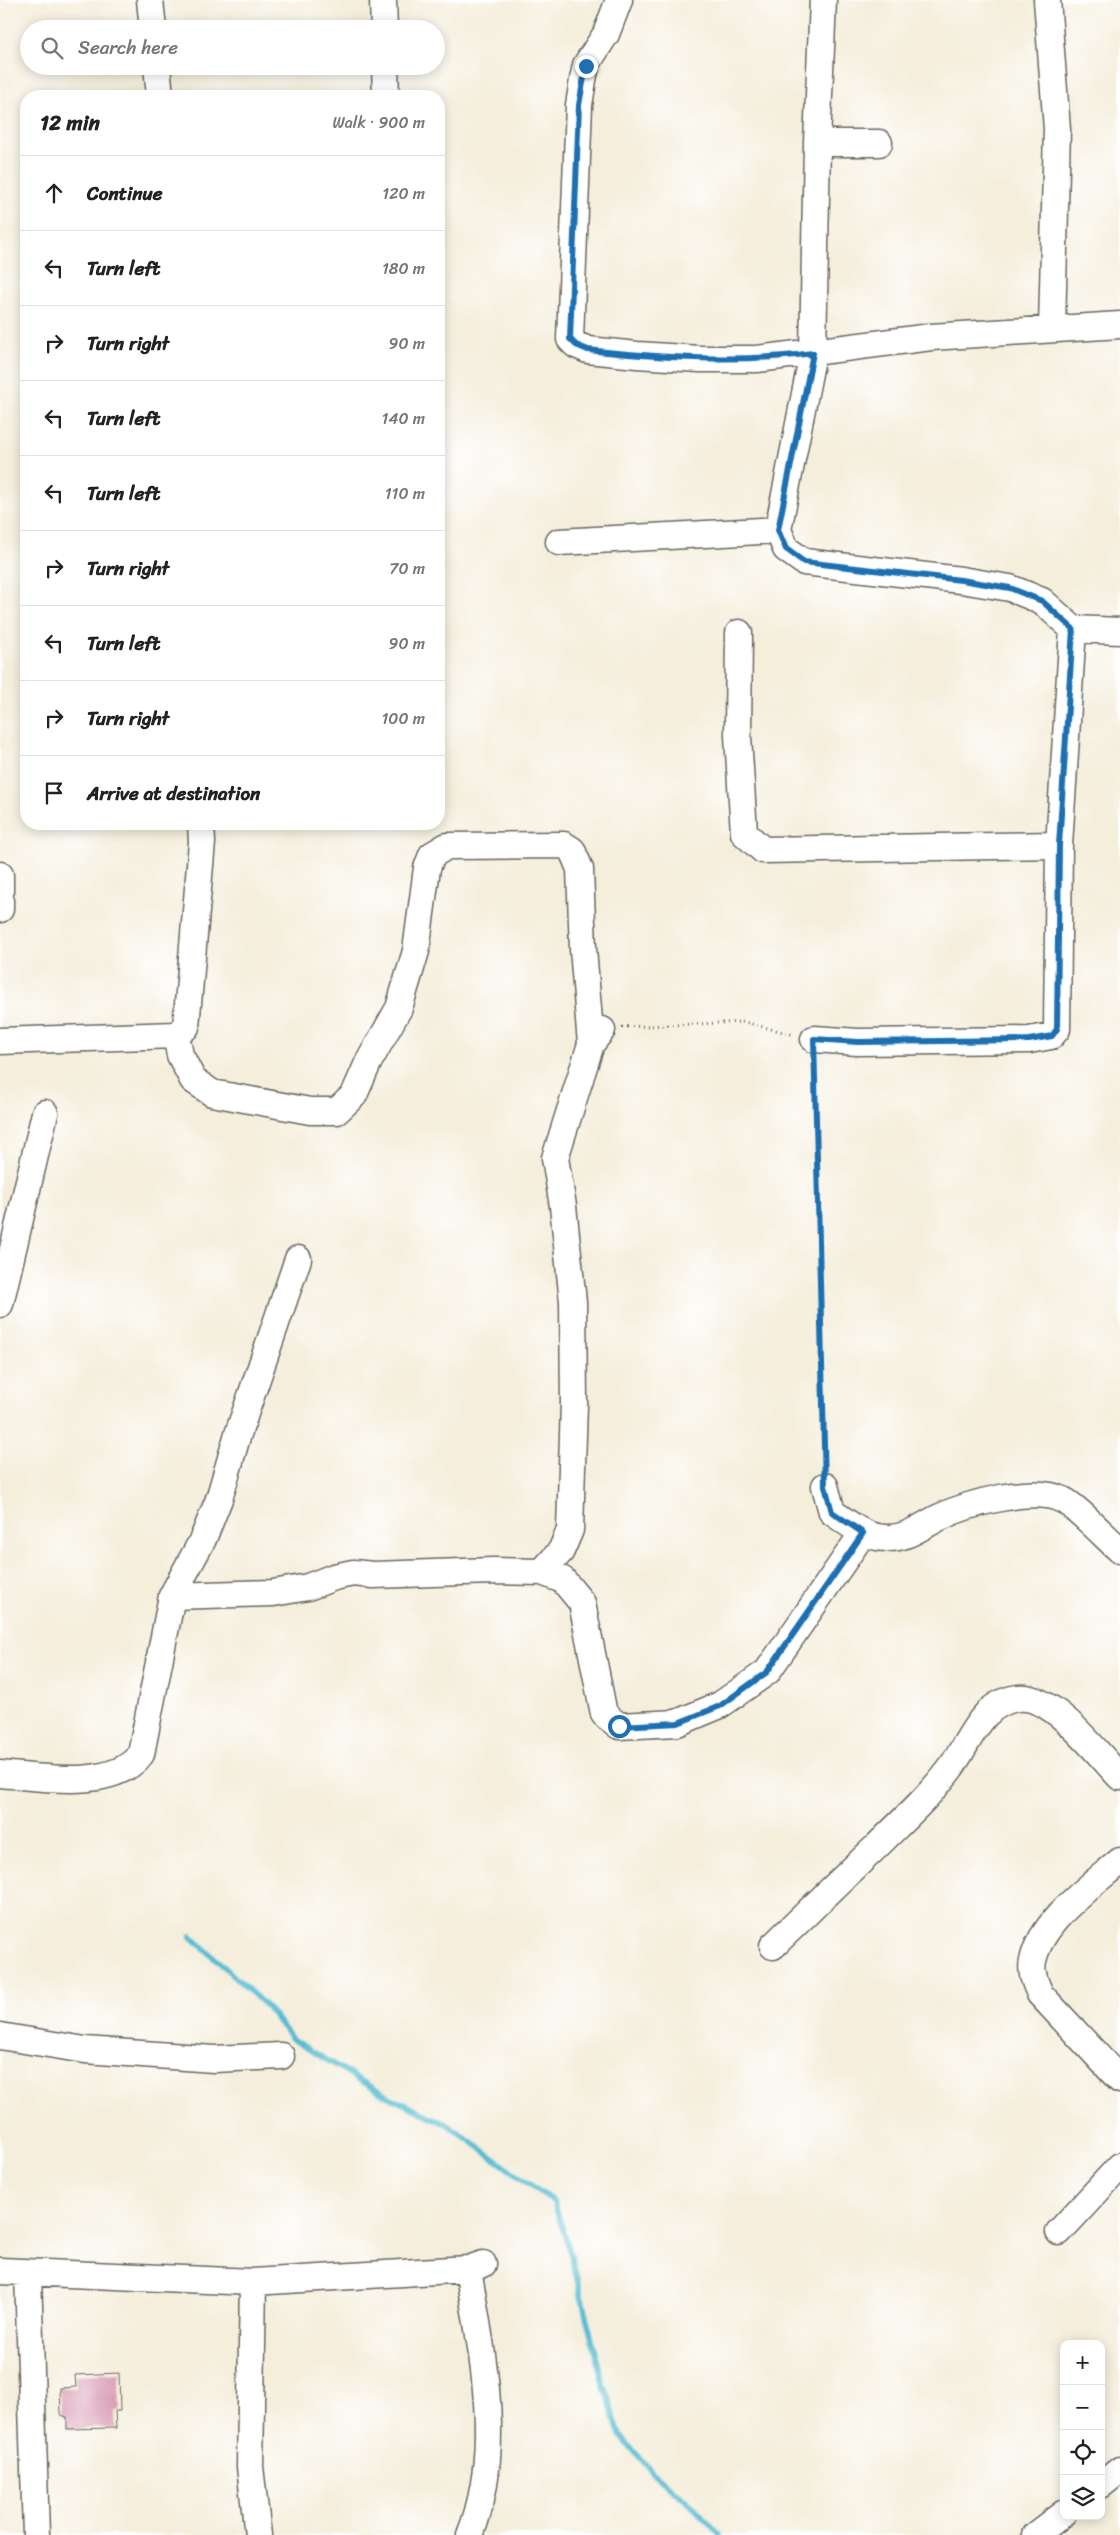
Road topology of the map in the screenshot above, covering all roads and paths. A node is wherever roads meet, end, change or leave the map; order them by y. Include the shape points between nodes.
1 (150, 0) edge
2 (383, 0) edge
3 (619, 0) edge
4 (823, 0) edge
5 (1048, 0) edge
6 (152, 20) edge
7 (384, 20) edge
8 (158, 75) edge
9 (385, 75) edge
10 (159, 90) edge
11 (386, 90) edge
12 (816, 143) junction
13 (879, 143) dead end
14 (1120, 325) edge
15 (1052, 328) junction
16 (813, 353) junction
17 (778, 530) junction
18 (559, 542) dead end
19 (1073, 629) junction
20 (1120, 631) edge
21 (739, 633) dead end
22 (201, 830) edge
23 (1059, 845) junction
24 (0, 875) edge
25 (0, 909) edge
26 (176, 1035) junction
27 (599, 1036) junction
28 (814, 1039) junction
29 (0, 1041) edge
30 (45, 1114) dead end
31 (298, 1258) dead end
32 (0, 1304) edge
33 (825, 1486) joint
34 (863, 1533) junction
35 (1120, 1550) edge
36 (542, 1572) junction
37 (172, 1596) junction
38 (0, 1774) edge
39 (1120, 1777) edge
40 (1120, 1861) edge
41 (773, 1946) dead end
42 (0, 2036) edge
43 (282, 2056) dead end
44 (1120, 2080) edge
45 (1120, 2166) edge
46 (1059, 2232) dead end
47 (0, 2271) edge
48 (28, 2273) junction
49 (253, 2282) junction
50 (1120, 2470) edge
51 (1105, 2482) edge
52 (1060, 2516) edge
53 (36, 2535) edge
54 (258, 2535) edge
55 (470, 2535) edge
56 (1035, 2535) edge

1 - 6 street
2 - 7 street
3 - 16 street via 582,80 570,339 588,350 682,358 757,358
4 - 12 street
5 - 15 street via 1056,129
8 - 10 street
9 - 11 street
12 - 13 street
12 - 16 street
14 - 15 street
15 - 16 street via 931,337
16 - 17 street
17 - 18 street
17 - 19 street via 786,549 804,562 1010,588 1042,601
19 - 20 street
19 - 23 street
21 - 23 street via 738,736 744,833 763,850
22 - 26 street via 189,1013 186,1026
23 - 28 street via 1059,1019 1052,1036 1029,1040 858,1042
24 - 25 street
26 - 27 street via 180,1055 194,1080 212,1093 310,1111 337,1111 354,1095 399,1008 416,950 426,868 432,856 447,846 564,846 572,850 580,869 583,949
26 - 29 street
27 - 28 path via 744,1022
27 - 36 street via 555,1158 573,1302 574,1403 570,1530 561,1551
28 - 33 path
30 - 32 street
31 - 37 street via 237,1436 219,1499 204,1539
33 - 34 street via 832,1512
34 - 35 street via 884,1538 903,1537 939,1517 965,1508 1038,1493 1063,1500
34 - 36 street via 767,1672 720,1706 678,1723 619,1726 604,1714 582,1603 563,1580
36 - 37 street via 353,1573 308,1587 273,1593
37 - 38 street via 141,1754 134,1764 98,1777
39 - 41 street via 1058,1713 1039,1701 1019,1698 997,1704 981,1717 951,1766 925,1799
40 - 44 street via 1056,1919 1033,1961 1033,1978 1040,1994
42 - 43 street via 85,2050 155,2055 214,2059
45 - 46 street
47 - 48 street
48 - 49 street
48 - 53 street
49 - 54 street via 250,2467
49 - 55 street via 475,2266 488,2431 484,2485
50 - 51 street
52 - 56 street

